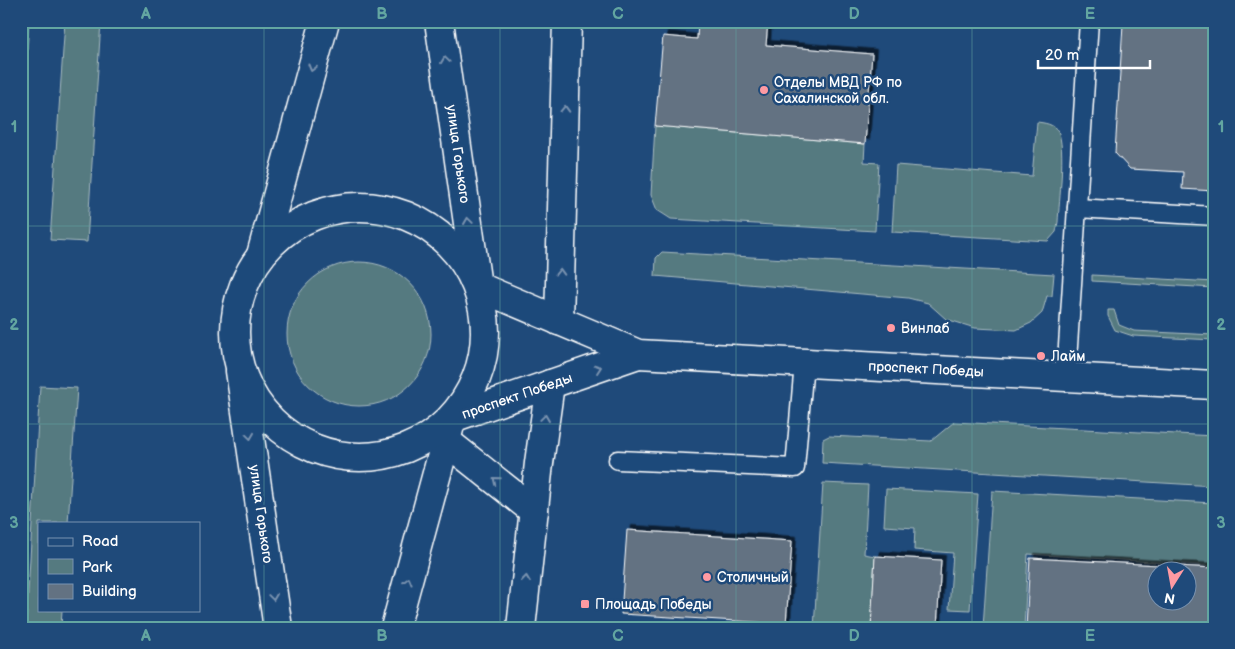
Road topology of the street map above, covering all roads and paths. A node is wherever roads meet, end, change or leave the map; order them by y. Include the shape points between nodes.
1 (325, 21) edge
2 (440, 21) edge
3 (567, 21) edge
4 (1089, 21) edge
5 (1077, 208) junction
6 (1214, 216) edge
7 (261, 255) junction
8 (477, 286) junction
9 (559, 321) junction
10 (638, 354) junction
11 (804, 363) junction
12 (240, 371) junction
13 (1066, 377) junction
14 (550, 384) junction
15 (1214, 385) edge
16 (449, 429) junction
17 (618, 460) dead end
18 (534, 511) junction
19 (278, 628) edge
20 (395, 628) edge
21 (521, 628) edge

1 -> 7 main road
8 -> 2 main road, улица Горького
9 -> 3 main road
4 - 5 lane
5 - 6 lane
5 - 13 lane
7 - 8 main road via 288,229 322,213 359,207 396,213 430,228 458,254
7 - 12 main road via 242,291 234,330
8 - 9 main road, проспект Победы
8 - 16 main road via 486,321 484,356 472,390
9 - 10 main road, проспект Победы
10 - 11 main road, проспект Победы
14 -> 10 main road, проспект Победы
11 - 13 main road, проспект Победы
11 - 17 lane via 795,468
12 - 16 main road via 260,409 292,438 332,455 376,458 418,445
12 -> 19 main road, улица Горького
13 - 15 main road, проспект Победы
14 - 16 main road, проспект Победы
18 -> 14 main road
18 -> 16 main road
20 -> 16 main road
21 -> 18 main road

